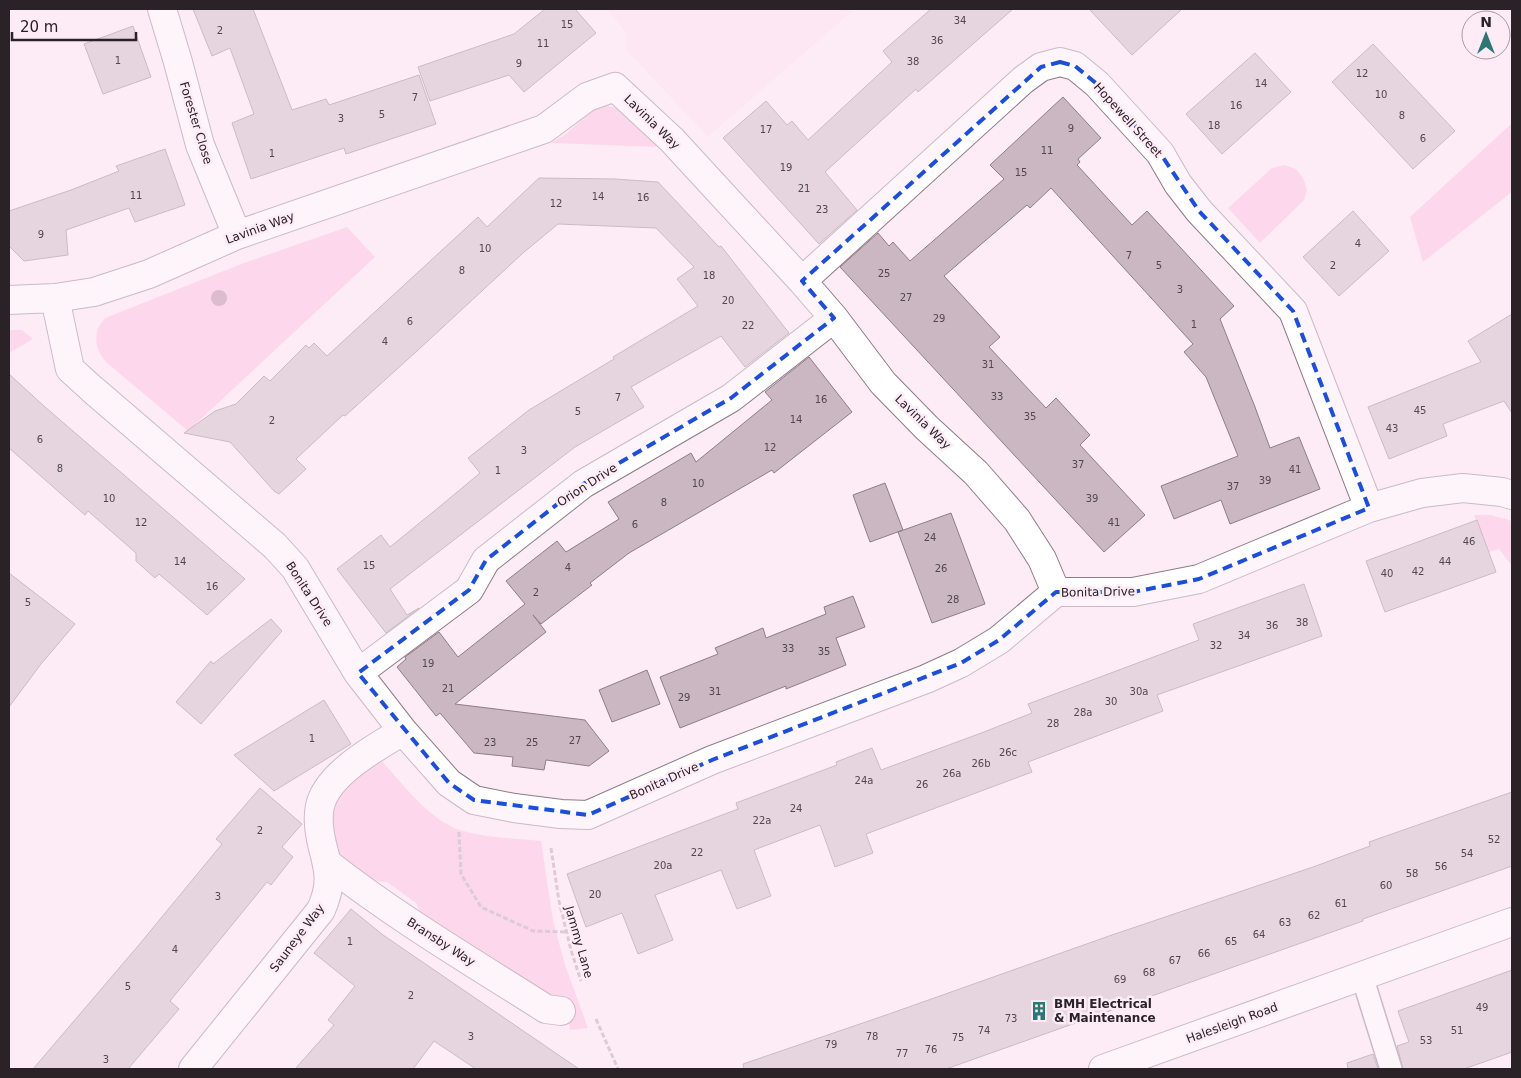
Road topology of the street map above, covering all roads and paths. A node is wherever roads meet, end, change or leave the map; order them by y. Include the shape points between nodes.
1 (162, 9) edge
2 (237, 235) junction
3 (802, 282) junction
4 (55, 298) junction
5 (9, 300) edge
6 (834, 318) junction
7 (1512, 495) edge
8 (1369, 508) junction
9 (1056, 592) junction
10 (358, 673) junction
11 (402, 731) junction
12 (458, 789) junction
13 (548, 812) junction
14 (327, 863) junction
15 (1512, 922) edge
16 (566, 932) junction
17 (1362, 976) junction
18 (582, 985) dead end
19 (561, 1011) dead end
20 (594, 1012) dead end
21 (1119, 1067) edge
22 (192, 1069) edge
23 (618, 1069) edge
24 (1391, 1069) edge

1 - 2 street, Forester Close via 200,145
2 - 3 street, Lavinia Way via 544,130 587,97 616,87 672,140
2 - 4 street, Lavinia Way via 149,274 94,292
3 - 6 street, Lavinia Way
3 - 8 street, Hopewell Street via 1023,80 1041,67 1060,62 1076,66 1097,84 1160,153 1199,211 1293,311
4 - 5 street
4 - 10 street, Bonita Drive via 70,369 275,546 295,568
6 - 9 street, Lavinia Way via 883,383 976,473 1018,520 1042,559
6 - 10 street, Orion Drive via 731,398 583,484 486,560 469,590
7 - 8 street, Bonita Drive via 1463,488 1422,493
8 - 9 street, Bonita Drive via 1199,579 1134,592
9 - 13 street, Bonita Drive via 999,640 926,679 712,760 588,815
10 - 11 street, Bonita Drive
11 - 12 street, Bonita Drive
11 - 14 street, Sauneye Way via 363,755 331,784 320,804 318,818
12 - 13 street, Bonita Drive via 474,800
12 - 16 path via 460,874 481,907 533,931
13 - 16 path, Jammy Lane
14 - 19 street, Bransby Way via 426,934 546,1009
14 - 22 street, Sauneye Way via 330,879 328,896 321,910
15 - 17 street, Halesleigh Road
16 - 18 path, Jammy Lane
17 - 21 street, Halesleigh Road
17 - 24 lane
20 - 23 path

